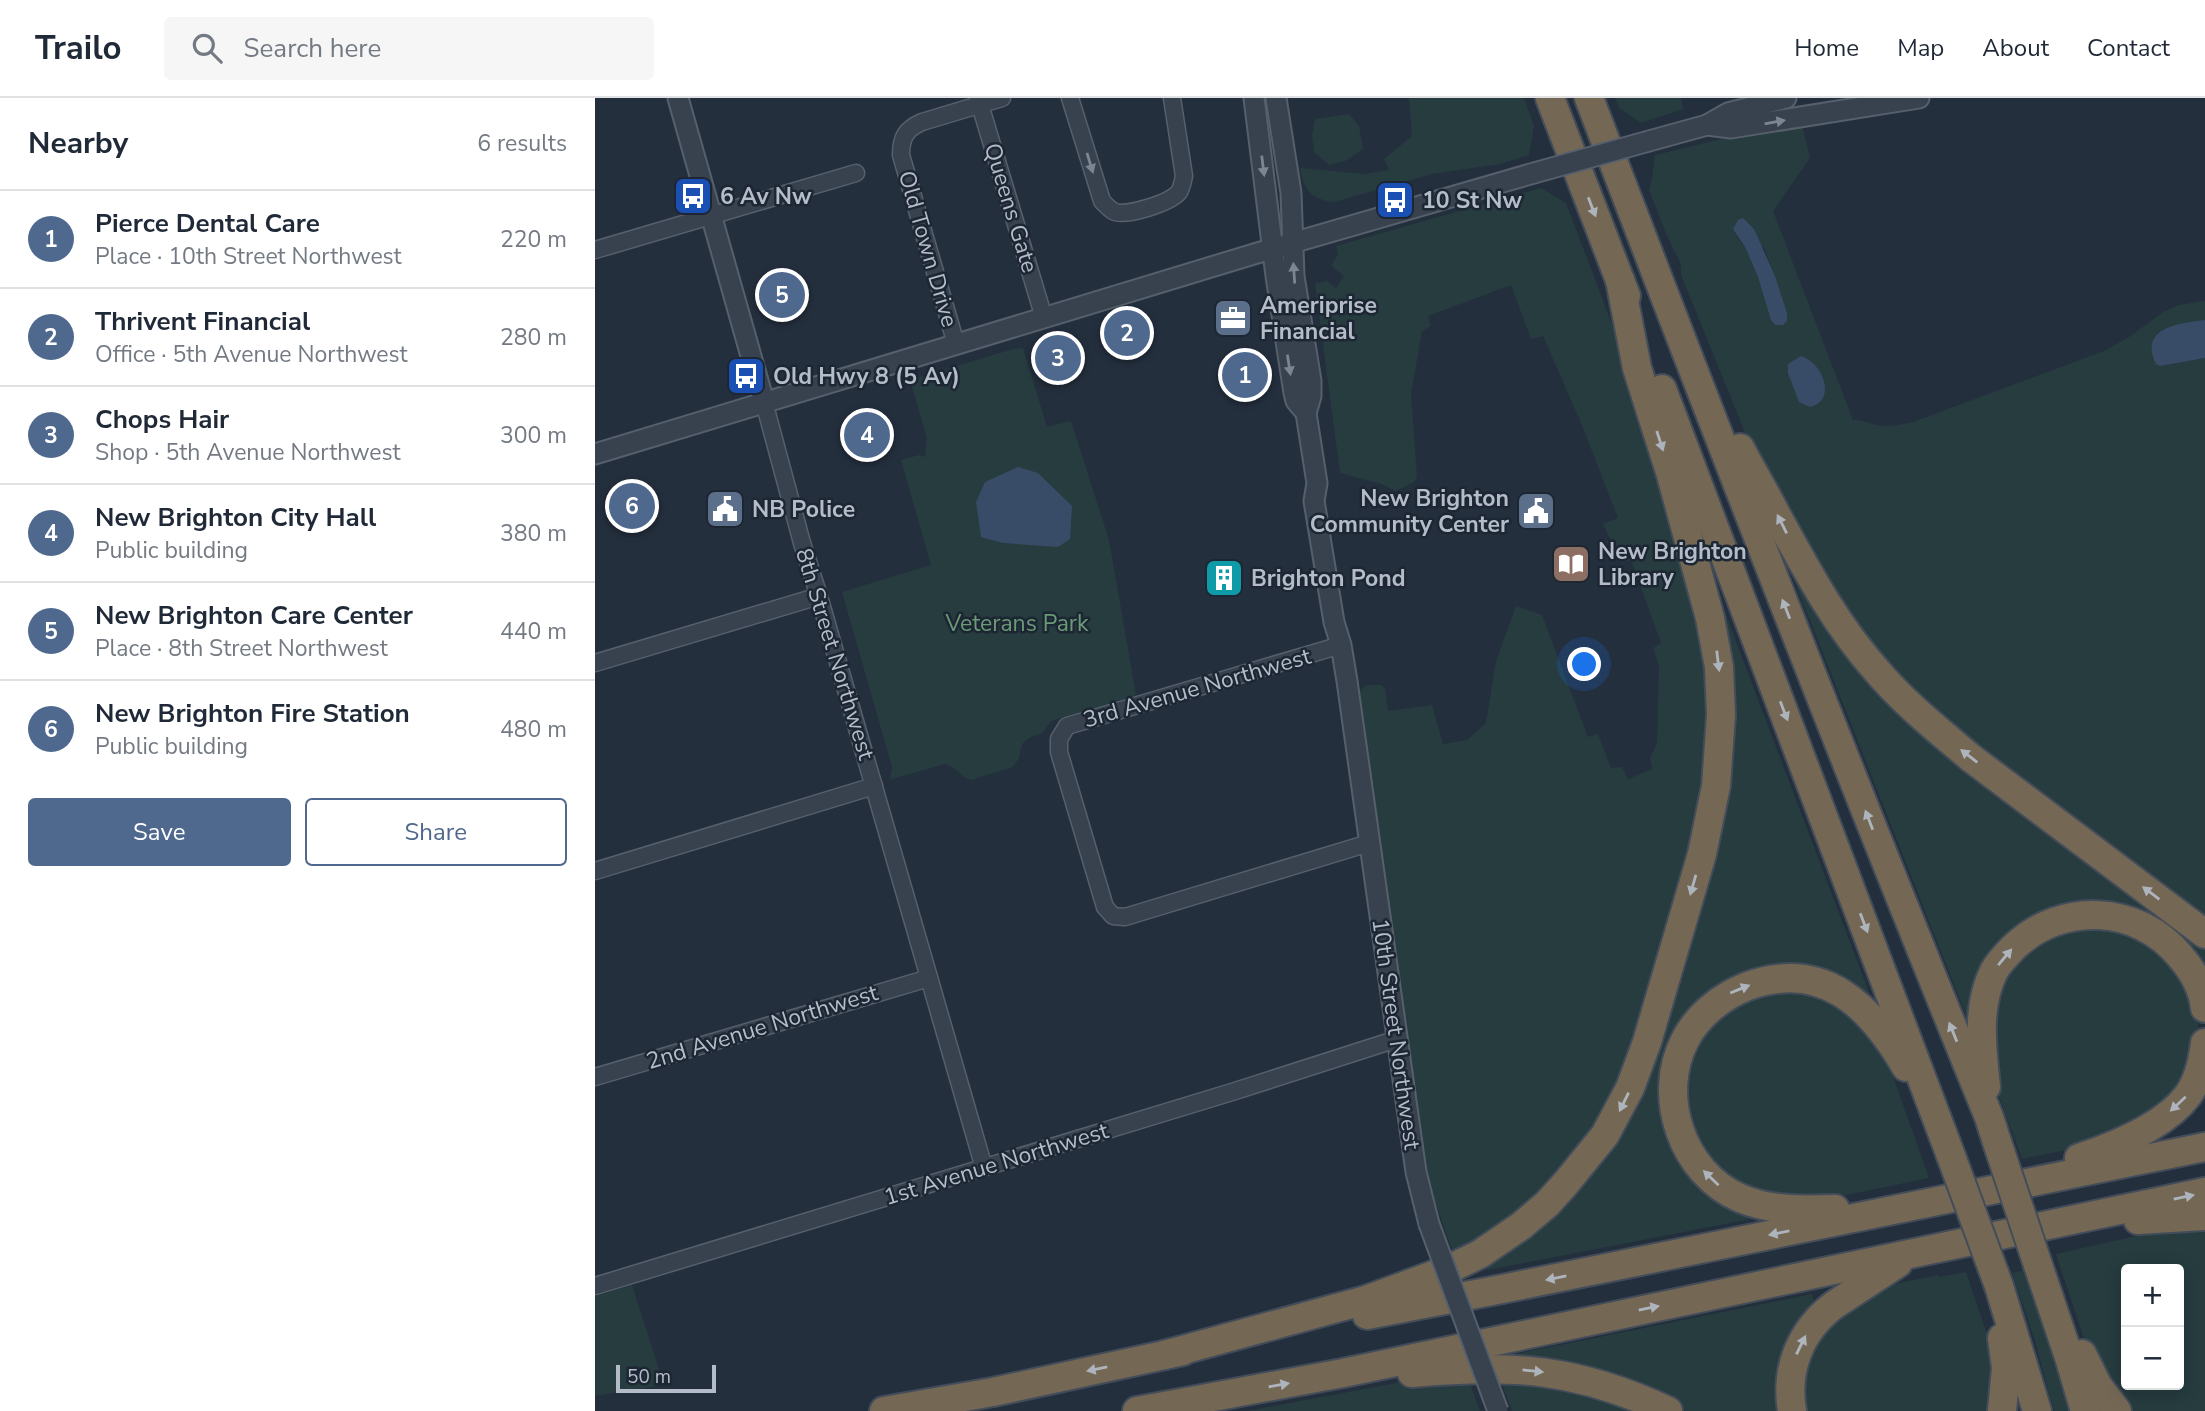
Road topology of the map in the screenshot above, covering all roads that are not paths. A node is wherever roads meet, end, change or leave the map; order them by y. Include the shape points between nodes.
1 (678, 98) edge
2 (1002, 98) edge
3 (1070, 98) edge
4 (1172, 98) edge
5 (1254, 98) edge
6 (1276, 98) edge
7 (1550, 98) edge
8 (1786, 98) edge
9 (1919, 98) edge
10 (1590, 100) edge
11 (979, 101) edge
12 (1707, 125) junction
13 (856, 173) dead end
14 (711, 215) junction
15 (1283, 246) junction
16 (595, 250) edge
17 (1620, 280) junction
18 (1044, 317) junction
19 (956, 344) junction
20 (764, 402) junction
21 (595, 454) edge
22 (819, 596) junction
23 (1341, 645) junction
24 (595, 663) edge
25 (874, 786) junction
26 (1369, 844) junction
27 (595, 871) edge
28 (2205, 934) edge
29 (929, 978) junction
30 (2205, 1008) edge
31 (1397, 1040) junction
32 (2205, 1043) edge
33 (595, 1077) edge
34 (1936, 1115) junction
35 (1993, 1130) junction
36 (2205, 1147) edge
37 (984, 1168) junction
38 (1993, 1190) junction
39 (2205, 1192) edge
40 (1942, 1200) junction
41 (2205, 1216) edge
42 (2069, 1221) junction
43 (1913, 1254) junction
44 (597, 1280) edge
45 (1999, 1286) junction
46 (2050, 1299) junction
47 (1164, 1355) junction
48 (1343, 1373) junction
49 (884, 1411) edge
50 (1137, 1411) edge
51 (1498, 1411) edge
52 (1668, 1411) edge
53 (1792, 1411) edge
54 (2001, 1411) edge
55 (2037, 1411) edge
56 (2085, 1411) edge
57 (2117, 1411) edge

1 - 14 street, 8th Street Northwest
2 - 11 street, Old Town Drive
3 -> 4 street via 1102,201 1112,211 1124,213 1168,201 1183,184
5 -> 15 street, 10th Street Northwest
6 - 15 street, 10th Street Northwest via 1291,193
7 -> 17 highway
8 - 12 street via 1728,113
12 -> 9 street via 1731,128
28 -> 10 highway via 1935,729 1879,674 1845,632 1734,436
35 -> 10 highway via 1720,442
11 - 18 street, Queens Gate
11 - 19 street, Old Town Drive via 911,127 901,146
12 - 15 street, bridge
13 - 14 street
14 - 16 street
14 - 20 street, 8th Street Northwest
15 - 18 street
15 - 23 street, 10th Street Northwest via 1276,276 1294,393 1307,413 1317,483 1315,507
17 -> 34 highway
17 -> 47 highway via 1637,368 1710,618 1721,715 1716,786 1702,854 1630,1088 1605,1135 1566,1183 1536,1214 1480,1254 1366,1300
18 - 19 street
19 - 20 street
20 - 21 street
20 - 22 street, 8th Street Northwest
22 - 24 street
22 - 25 street, 8th Street Northwest
23 - 26 street, 10th Street Northwest
23 - 26 street, 3rd Avenue Northwest via 1067,726 1059,739 1059,752 1105,907 1113,916 1125,917
25 - 27 street
25 - 29 street, 8th Street Northwest
26 - 31 street, 10th Street Northwest
29 - 33 street, 2nd Avenue Northwest
29 - 37 street, 8th Street Northwest
35 -> 30 highway via 1981,1031 1987,993 1994,971 2008,953 2046,923 2103,915 2141,925 2166,941 2185,962 2200,987
31 - 37 street, 1st Avenue Northwest
31 - 51 street, 10th Street Northwest, bridge via 1416,1172 1429,1224
32 -> 38 highway via 2188,1094 2157,1122 2119,1143
40 -> 34 highway via 1807,1210 1774,1208 1739,1198 1710,1178 1684,1143 1675,1116 1675,1072 1685,1038 1716,1002 1760,981 1804,978 1844,993 1872,1017
34 - 45 highway, bridge
35 - 46 highway, bridge
36 - 38 highway
37 - 44 street, 1st Avenue Northwest
38 - 40 highway
42 -> 39 highway
40 -> 47 highway
41 - 42 highway
42 - 43 highway
48 -> 43 highway
53 -> 43 highway via 1793,1370 1806,1334 1834,1305
45 - 54 highway via 2006,1368
45 - 55 highway
46 - 56 highway
46 - 57 highway
47 -> 49 highway
50 -> 48 highway
48 -> 52 highway via 1386,1376 1481,1368 1535,1371 1591,1381

